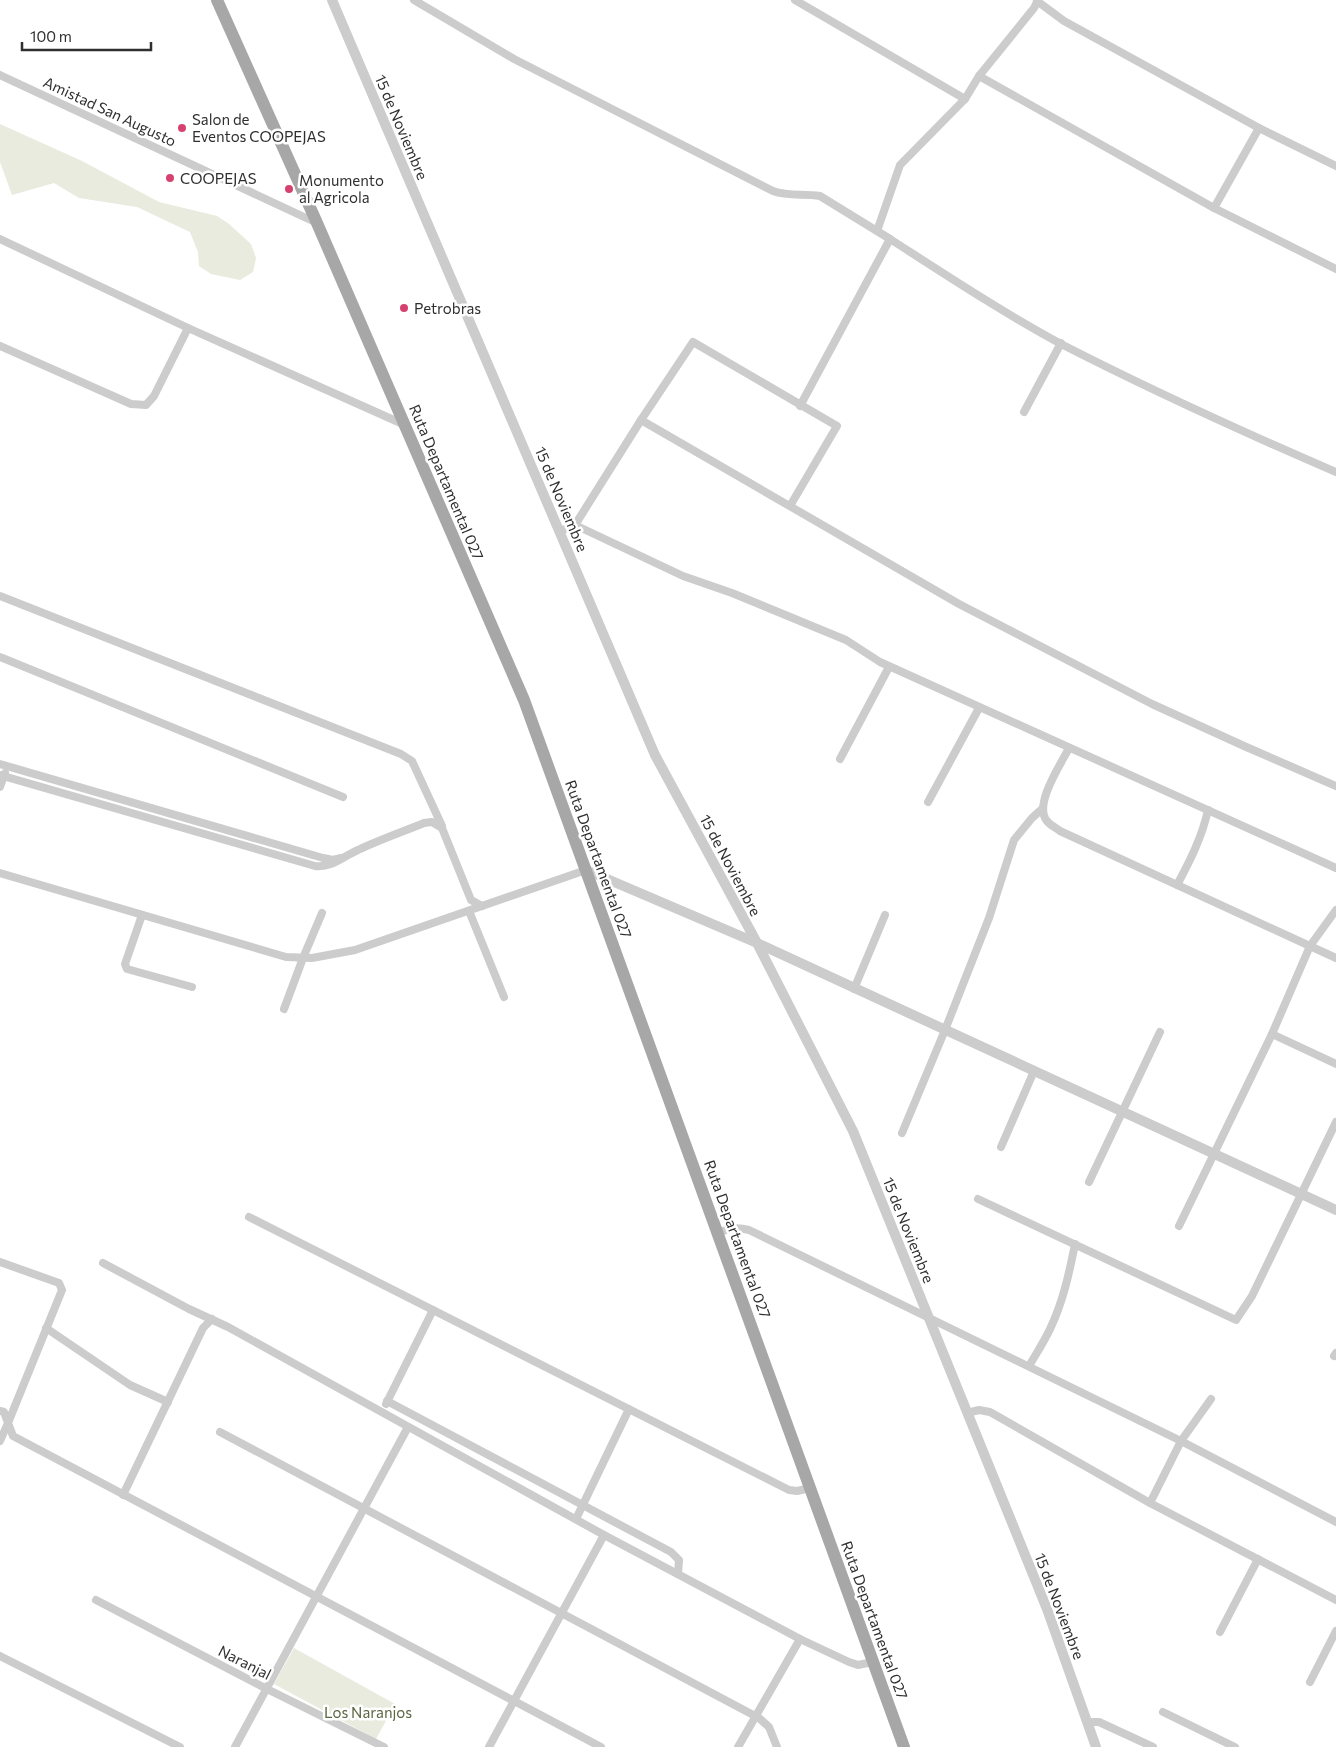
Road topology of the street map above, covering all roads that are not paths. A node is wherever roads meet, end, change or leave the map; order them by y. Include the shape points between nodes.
1 (208, 0) edge
2 (332, 0) edge
3 (414, 0) edge
4 (794, 0) edge
5 (1038, 0) edge
6 (219, 3) edge
7 (0, 75) edge
8 (979, 76) junction
9 (965, 99) junction
10 (1259, 128) junction
11 (1336, 166) edge
12 (1214, 208) junction
13 (317, 223) junction
14 (877, 231) junction
15 (0, 239) edge
16 (890, 239) junction
17 (1336, 269) edge
18 (188, 328) junction
19 (1061, 343) junction
20 (0, 346) edge
21 (800, 406) junction
22 (1024, 412) dead end
23 (641, 420) junction
24 (405, 426) junction
25 (1336, 472) edge
26 (790, 506) junction
27 (575, 525) junction
28 (560, 532) junction
29 (0, 596) edge
30 (0, 657) edge
31 (889, 667) junction
32 (979, 708) junction
33 (1069, 748) junction
34 (840, 759) dead end
35 (4, 765) edge
36 (2, 775) edge
37 (1336, 786) edge
38 (0, 787) edge
39 (343, 797) dead end
40 (928, 802) dead end
41 (1042, 809) junction
42 (1208, 810) junction
43 (442, 828) junction
44 (343, 858) junction
45 (1336, 868) edge
46 (586, 870) junction
47 (0, 873) edge
48 (1177, 885) junction
49 (482, 906) junction
50 (1336, 910) edge
51 (469, 911) junction
52 (322, 913) dead end
53 (885, 914) dead end
54 (142, 915) junction
55 (757, 943) junction
56 (1310, 946) junction
57 (303, 958) junction
58 (1336, 958) edge
59 (192, 987) dead end
60 (854, 989) junction
61 (504, 997) dead end
62 (284, 1009) dead end
63 (945, 1030) junction
64 (1160, 1032) dead end
65 (1272, 1034) junction
66 (1336, 1064) edge
67 (1034, 1071) junction
68 (1122, 1112) junction
69 (1336, 1122) edge
70 (902, 1133) dead end
71 (1001, 1147) dead end
72 (1214, 1154) junction
73 (1089, 1182) dead end
74 (1301, 1194) junction
75 (978, 1199) dead end
76 (1336, 1210) edge
77 (249, 1217) dead end
78 (1179, 1226) dead end
79 (718, 1233) junction
80 (1075, 1244) junction
81 (0, 1262) edge
82 (103, 1263) dead end
83 (433, 1310) junction
84 (927, 1316) junction
85 (212, 1319) junction
86 (46, 1328) junction
87 (1028, 1366) junction
88 (1211, 1399) dead end
89 (387, 1401) junction
90 (168, 1402) junction
91 (629, 1409) junction
92 (0, 1411) edge
93 (382, 1412) junction
94 (967, 1412) junction
95 (8, 1423) junction
96 (408, 1426) junction
97 (220, 1432) dead end
98 (0, 1441) edge
99 (1181, 1441) junction
100 (810, 1488) junction
101 (123, 1495) junction
102 (1150, 1503) junction
103 (582, 1505) junction
104 (364, 1508) junction
105 (576, 1519) junction
106 (1335, 1521) edge
107 (604, 1535) junction
108 (1258, 1559) junction
109 (678, 1574) junction
110 (315, 1597) junction
111 (96, 1600) dead end
112 (1336, 1600) edge
113 (563, 1614) junction
114 (1336, 1631) edge
115 (1220, 1632) dead end
116 (800, 1638) junction
117 (0, 1656) edge
118 (873, 1662) junction
119 (1310, 1682) dead end
120 (265, 1688) junction
121 (514, 1701) junction
122 (1164, 1712) dead end
123 (756, 1716) junction
124 (1087, 1722) junction
125 (180, 1747) edge
126 (235, 1747) edge
127 (384, 1747) edge
128 (489, 1747) edge
129 (601, 1747) edge
130 (738, 1747) edge
131 (777, 1747) edge
132 (904, 1747) edge
133 (1096, 1747) edge
134 (1153, 1747) edge
135 (1235, 1747) edge

1 - 6 street
2 - 28 street, 15 de Noviembre
3 - 14 street via 514,59 783,195 820,196
4 - 9 street
5 - 8 street
5 - 10 street via 1064,21
6 - 13 main road, Ruta Departamental 027
7 - 13 street, Amistad San Augusto
8 - 9 street
8 - 12 street
9 - 14 street via 900,165
10 - 11 street
10 - 12 street
12 - 17 street
13 - 24 main road, Ruta Departamental 027
14 - 16 street
15 - 18 street
16 - 19 street via 978,296
16 - 21 street
18 - 20 street via 154,396 146,405 131,404
18 - 24 street
19 - 22 street
19 - 25 street via 1234,428
21 - 23 street via 693,342
21 - 26 street via 837,426
23 - 26 street
23 - 27 street
24 - 46 main road, Ruta Departamental 027 via 524,700
26 - 37 street via 959,604 1152,704
27 - 28 street
27 - 31 street via 683,576 846,640
28 - 55 street, 15 de Noviembre via 655,755
29 - 43 street via 401,754 412,761
30 - 39 street
31 - 32 street
31 - 34 street
32 - 33 street
32 - 40 street
33 - 41 street via 1045,795
33 - 42 street
35 - 36 street
35 - 44 street via 324,858
36 - 38 street
36 - 44 street via 315,866 333,865
41 - 48 street via 1046,820 1060,831
41 - 63 street via 1014,840 989,918
42 - 45 street
42 - 48 street via 1198,844
43 - 44 street via 432,822 424,823
43 - 49 street via 471,900
46 - 49 street
46 - 55 street
46 - 79 main road, Ruta Departamental 027
47 - 54 street
48 - 56 street
49 - 51 street
50 - 56 street
51 - 57 street via 355,950
51 - 61 street
52 - 57 street
53 - 60 street
54 - 57 street via 286,957
54 - 59 street via 125,964 127,968
55 - 60 street
55 - 84 street, 15 de Noviembre via 853,1131
56 - 58 street
56 - 65 street
57 - 62 street
60 - 63 street
63 - 67 street
63 - 70 street
64 - 68 street
65 - 66 street
65 - 72 street
67 - 68 street
67 - 71 street
68 - 72 street
68 - 73 street
69 - 74 street
72 - 74 street
72 - 78 street
74 - 76 street
74 - 80 street via 1252,1296 1236,1320
75 - 80 street
77 - 83 street
79 - 84 street via 737,1227 749,1230
79 - 100 main road, Ruta Departamental 027
80 - 87 street via 1058,1312
81 - 86 street via 59,1283 62,1290
82 - 85 street
83 - 89 street
83 - 91 street
84 - 87 street
84 - 94 street, 15 de Noviembre
85 - 90 street via 203,1328
85 - 93 street
86 - 90 street via 130,1385
86 - 95 street
87 - 99 street
88 - 99 street
89 - 93 street
89 - 103 street
90 - 101 street
91 - 100 street via 789,1490
91 - 103 street
92 - 95 street via 4,1412
93 - 96 street
94 - 102 street via 990,1412
94 - 124 street, 15 de Noviembre via 1047,1608
95 - 98 street
95 - 101 street via 13,1436
96 - 104 street
96 - 105 street
97 - 104 street
99 - 102 street
99 - 106 street
100 - 118 main road, Ruta Departamental 027
101 - 110 street
102 - 108 street
103 - 105 street
103 - 109 street via 671,1552 679,1560
104 - 110 street
104 - 113 street
105 - 107 street
107 - 109 street
107 - 113 street
108 - 112 street
108 - 115 street
109 - 116 street
110 - 120 street
110 - 121 street
111 - 120 street, Naranjal
113 - 121 street
113 - 123 street
114 - 119 street
116 - 118 street via 858,1665
116 - 123 street
117 - 125 street
118 - 132 main road, Ruta Departamental 027
120 - 126 street
120 - 127 street, Naranjal
121 - 128 street
121 - 129 street
122 - 135 street
123 - 130 street
123 - 131 street via 768,1728
124 - 133 street, 15 de Noviembre
124 - 134 street via 1100,1722

